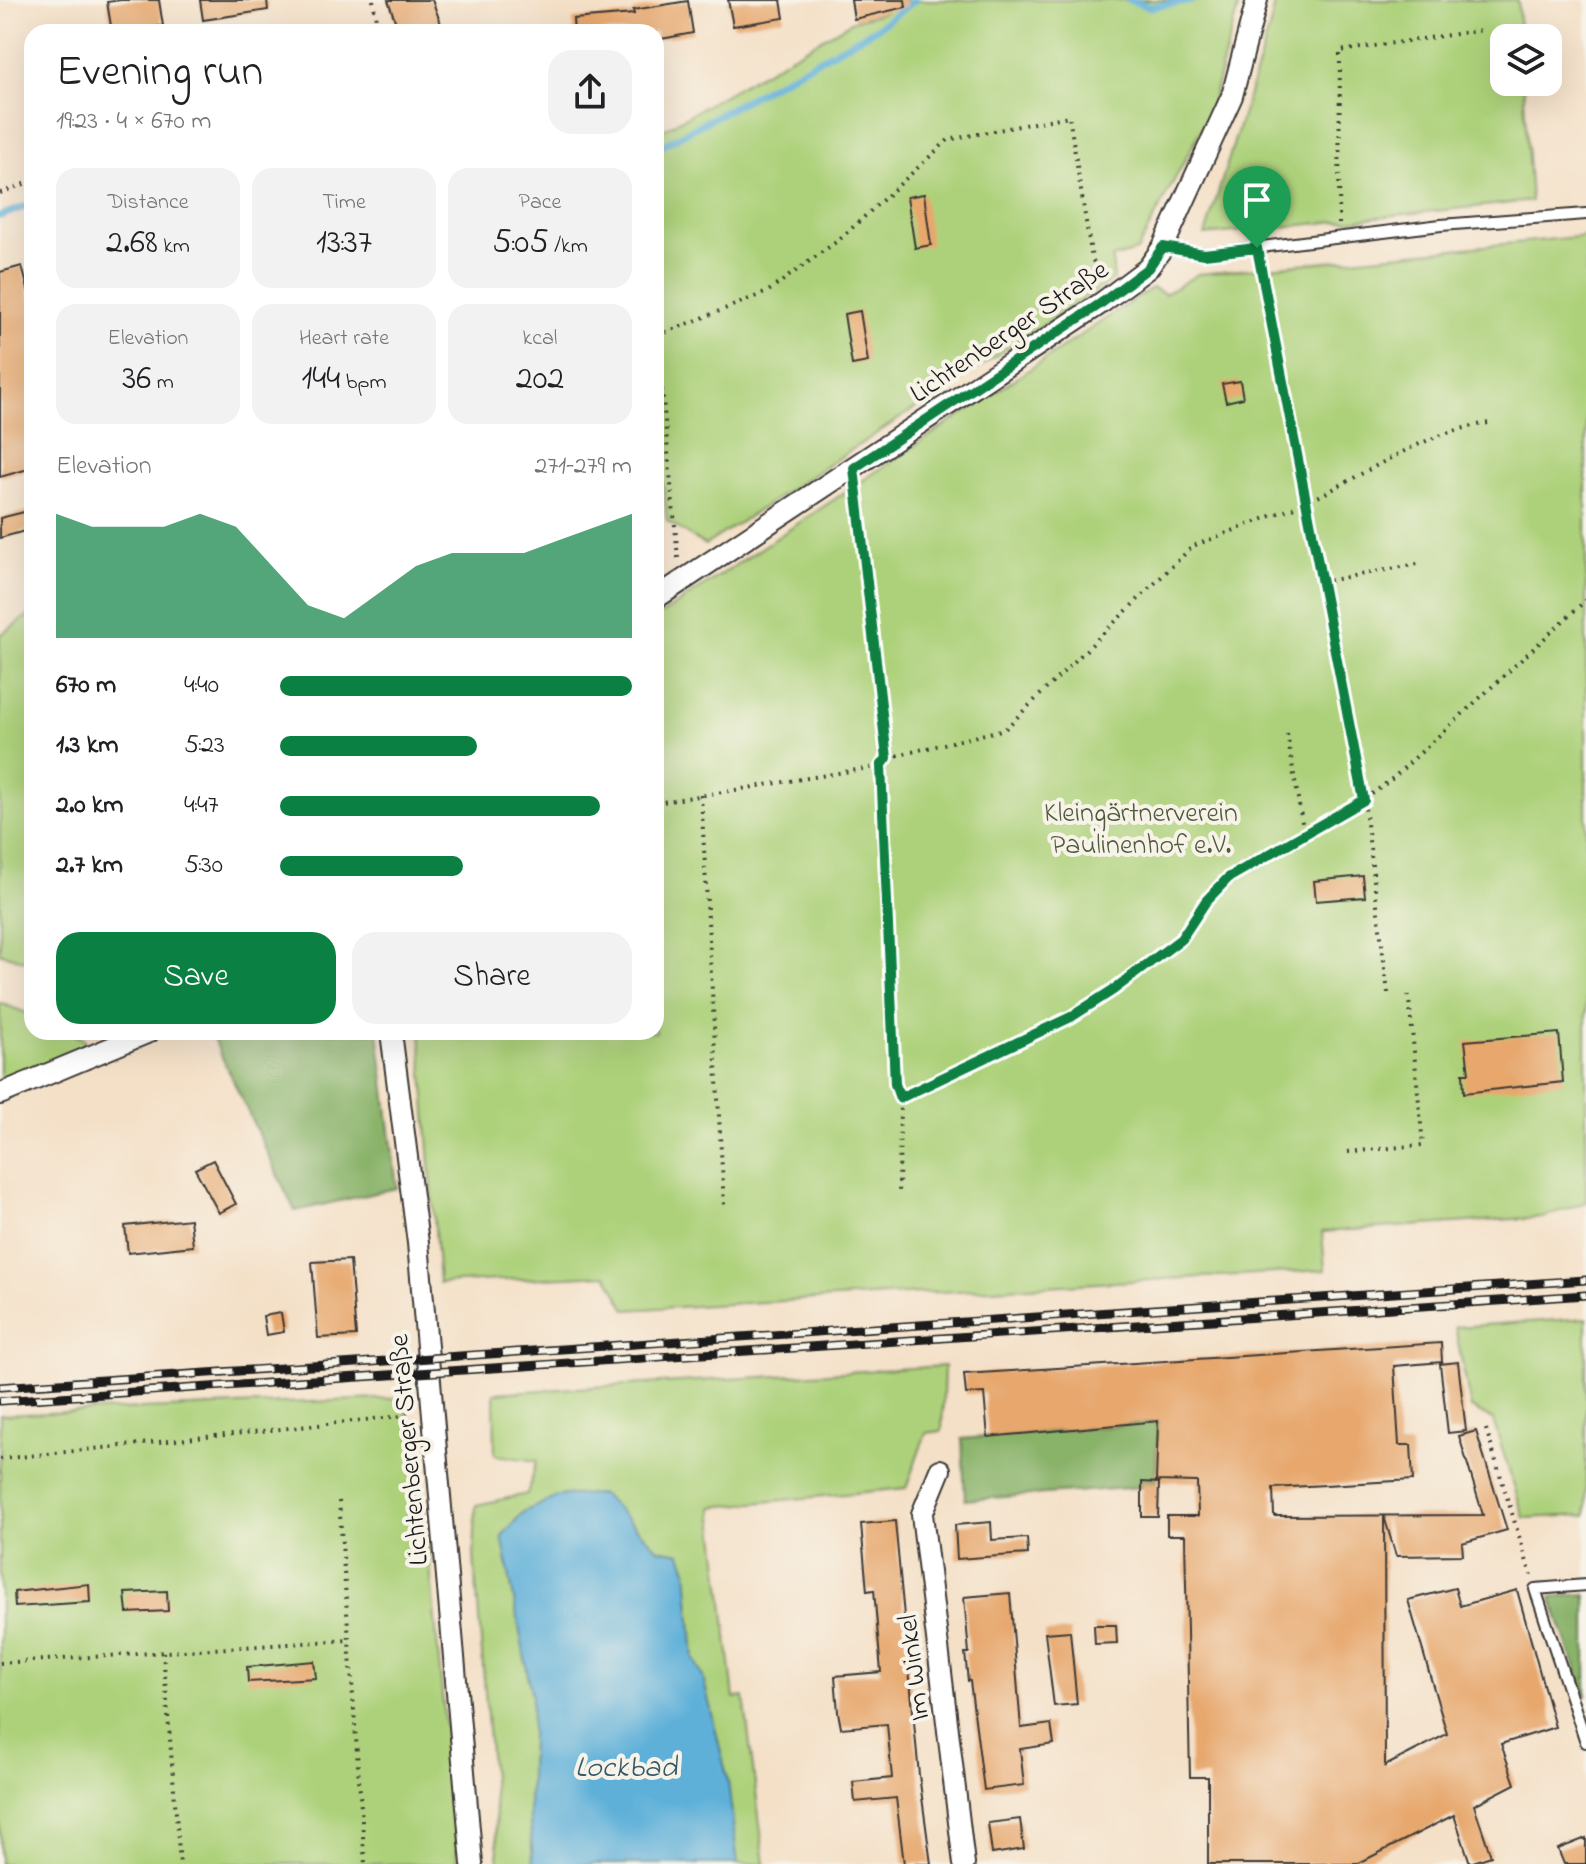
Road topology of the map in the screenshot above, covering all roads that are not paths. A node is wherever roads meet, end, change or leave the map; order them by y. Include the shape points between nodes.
1 (1257, 0) edge
2 (1586, 214) edge
3 (1163, 247) junction
4 (664, 593) edge
5 (130, 1040) edge
6 (392, 1040) edge
7 (0, 1094) edge
8 (940, 1470) dead end
9 (1586, 1585) edge
10 (1586, 1742) edge
11 (472, 1864) edge
12 (964, 1864) edge

1 - 3 street, Lichtenberger Straße via 1232,96
2 - 3 lane via 1441,225 1204,254
3 - 4 street, Lichtenberger Straße via 1148,268 1100,304
5 - 7 street
6 - 11 street, Lichtenberger Straße via 418,1243
8 - 12 street, Im Winkel via 922,1514
9 - 10 lane via 1535,1589

